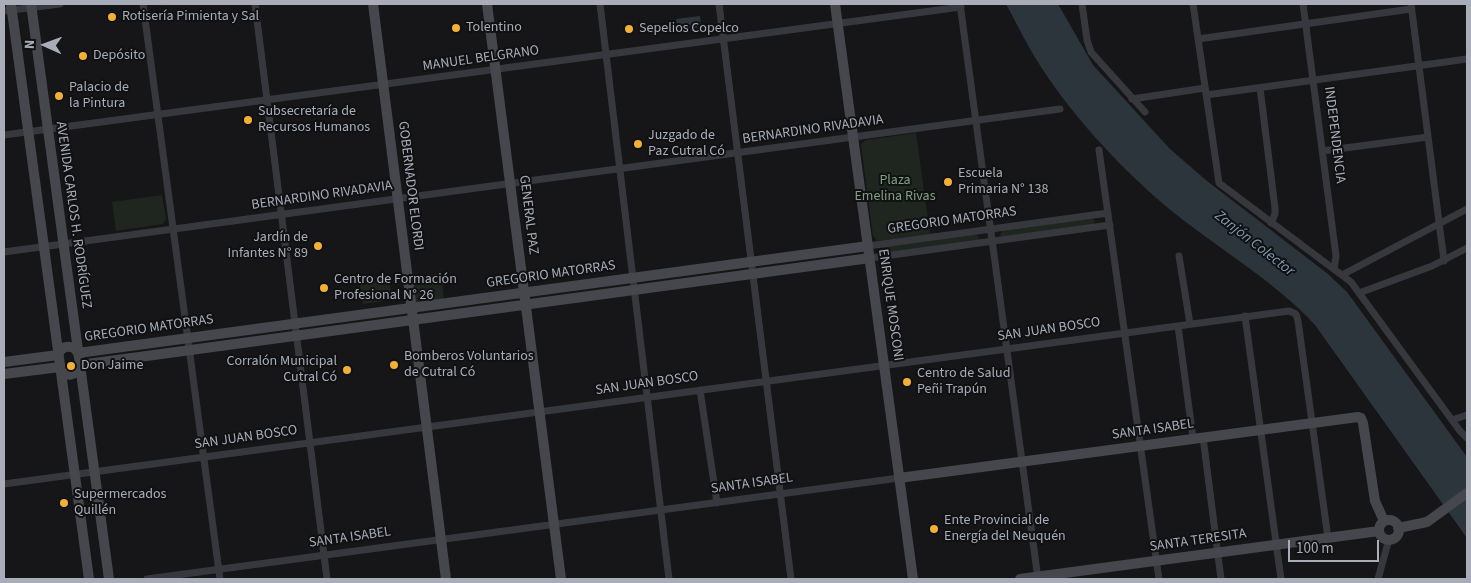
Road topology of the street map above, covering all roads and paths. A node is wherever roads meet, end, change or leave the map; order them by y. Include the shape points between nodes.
1 (60, 4) edge
2 (143, 4) edge
3 (256, 4) edge
4 (373, 4) edge
5 (487, 4) edge
6 (600, 4) edge
7 (718, 4) edge
8 (835, 4) edge
9 (1082, 4) edge
10 (1193, 4) edge
11 (1303, 4) edge
12 (960, 5) edge
13 (31, 6) edge
14 (1411, 6) edge
15 (9, 8) edge
16 (838, 23) junction
17 (1306, 24) junction
18 (723, 39) junction
19 (1198, 39) junction
20 (606, 54) junction
21 (1467, 59) edge
22 (1419, 66) junction
23 (496, 69) junction
24 (1313, 81) junction
25 (383, 84) junction
26 (1260, 88) junction
27 (1205, 92) junction
28 (1132, 99) junction
29 (268, 100) junction
30 (1060, 109) dead end
31 (1145, 112) dead end
32 (158, 115) junction
33 (976, 120) junction
34 (48, 130) junction
35 (28, 132) junction
36 (4, 135) edge
37 (853, 137) junction
38 (1428, 137) junction
39 (1099, 150) dead end
40 (1322, 151) junction
41 (737, 152) junction
42 (620, 168) junction
43 (510, 183) junction
44 (398, 198) junction
45 (1467, 209) edge
46 (282, 214) junction
47 (1108, 214) junction
48 (1271, 222) junction
49 (1439, 224) junction
50 (1110, 225) junction
51 (172, 229) junction
52 (991, 229) junction
53 (992, 241) junction
54 (63, 244) junction
55 (44, 246) junction
56 (868, 246) junction
57 (1467, 248) edge
58 (4, 252) edge
59 (1179, 256) dead end
60 (870, 258) junction
61 (1444, 260) junction
62 (751, 262) junction
63 (1334, 269) junction
64 (753, 274) junction
65 (1342, 275) junction
66 (633, 278) junction
67 (634, 290) junction
68 (524, 292) junction
69 (1359, 293) junction
70 (526, 304) junction
71 (412, 308) junction
72 (1245, 316) junction
73 (413, 320) junction
74 (295, 324) junction
75 (1190, 324) junction
76 (1178, 326) junction
77 (1125, 333) junction
78 (297, 336) junction
79 (186, 338) junction
80 (1007, 348) junction
81 (188, 350) junction
82 (78, 353) junction
83 (58, 355) junction
84 (4, 362) edge
85 (80, 365) junction
86 (884, 365) junction
87 (60, 368) junction
88 (4, 374) edge
89 (766, 381) junction
90 (700, 390) junction
91 (647, 397) junction
92 (539, 412) junction
93 (1467, 415) edge
94 (1452, 420) junction
95 (1312, 422) junction
96 (427, 427) junction
97 (1260, 429) junction
98 (1198, 438) junction
99 (1467, 438) edge
100 (310, 442) junction
101 (1140, 446) junction
102 (203, 457) junction
103 (1022, 461) junction
104 (94, 472) junction
105 (74, 474) junction
106 (899, 478) junction
107 (4, 484) edge
108 (1467, 493) edge
109 (780, 494) junction
110 (717, 502) junction
111 (661, 510) junction
112 (1384, 521) junction
113 (554, 524) junction
114 (1398, 528) junction
115 (1379, 531) junction
116 (1328, 538) junction
117 (1389, 539) junction
118 (441, 540) junction
119 (1276, 545) junction
120 (1217, 553) junction
121 (324, 556) junction
122 (1156, 561) junction
123 (218, 570) junction
124 (1038, 578) edge
125 (88, 579) edge
126 (109, 579) edge
127 (147, 579) edge
128 (220, 579) edge
129 (327, 579) edge
130 (446, 579) edge
131 (560, 579) edge
132 (669, 579) edge
133 (791, 579) edge
134 (913, 579) edge
135 (1020, 579) edge
136 (1159, 579) edge
137 (1221, 579) edge
138 (1281, 579) edge
139 (1378, 579) edge

1 - 13 street
2 - 32 street
3 - 29 street
4 - 25 main road, GOBERNADOR ELORDI
5 - 23 main road, GENERAL PAZ
6 - 20 street
7 - 18 street
8 - 16 main road, ENRIQUE MOSCONI
9 - 28 street via 1092,52
10 - 19 street
11 - 17 street, INDEPENDENCIA
12 - 16 street, MANUEL BELGRANO
12 - 33 street
13 - 15 street
13 - 34 main road, AVENIDA CARLOS H. RODRÍGUEZ
14 - 17 street
14 - 22 street
15 - 35 main road
16 - 18 street, MANUEL BELGRANO
16 - 37 main road, ENRIQUE MOSCONI
17 - 19 street
17 - 24 street, INDEPENDENCIA
18 - 20 street, MANUEL BELGRANO
18 - 41 street
19 - 27 street
20 - 23 street, MANUEL BELGRANO
20 - 42 street
21 - 22 street
22 - 24 street
22 - 38 street
23 - 25 street, MANUEL BELGRANO
23 - 43 main road, GENERAL PAZ
24 - 26 street
24 - 40 street, INDEPENDENCIA
25 - 29 street, MANUEL BELGRANO
25 - 44 main road, GOBERNADOR ELORDI
26 - 27 street
26 - 48 street via 1275,208
27 - 28 street
27 - 48 street via 1219,182
28 - 31 street
29 - 32 street, MANUEL BELGRANO
29 - 46 street
30 - 33 street, BERNARDINO RIVADAVIA
32 - 34 street, MANUEL BELGRANO
32 - 51 street
33 - 37 street, BERNARDINO RIVADAVIA
33 - 52 street
34 - 35 street, MANUEL BELGRANO
34 - 54 main road, AVENIDA CARLOS H. RODRÍGUEZ
35 - 36 street, MANUEL BELGRANO
35 - 55 main road
37 - 41 street, BERNARDINO RIVADAVIA
37 - 56 main road, ENRIQUE MOSCONI
38 - 40 street
38 - 49 street
39 - 47 street
40 - 63 street, INDEPENDENCIA via 1336,259
41 - 42 street, BERNARDINO RIVADAVIA
41 - 62 street
42 - 43 street, BERNARDINO RIVADAVIA
42 - 66 street
43 - 44 street, BERNARDINO RIVADAVIA
43 - 68 main road, GENERAL PAZ
44 - 46 street, BERNARDINO RIVADAVIA
44 - 71 main road, GOBERNADOR ELORDI
45 - 49 street
46 - 51 street, BERNARDINO RIVADAVIA
46 - 74 street
47 - 50 street
47 - 52 street, GREGORIO MATORRAS
48 - 63 street
49 - 61 street
49 - 65 street
50 - 53 street, GREGORIO MATORRAS
50 - 77 street
51 - 54 street, BERNARDINO RIVADAVIA
51 - 79 street
52 - 53 street
52 - 56 street, GREGORIO MATORRAS
53 - 60 street, GREGORIO MATORRAS
53 - 80 street
54 - 55 street, BERNARDINO RIVADAVIA
54 - 82 main road, AVENIDA CARLOS H. RODRÍGUEZ
55 - 58 street, BERNARDINO RIVADAVIA
55 - 83 main road
56 - 60 main road, ENRIQUE MOSCONI
56 - 62 main road, GREGORIO MATORRAS
57 - 61 street
59 - 75 street
60 - 64 main road, GREGORIO MATORRAS
60 - 86 main road, ENRIQUE MOSCONI
61 - 69 street
62 - 64 street
62 - 66 main road, GREGORIO MATORRAS
63 - 65 street
64 - 67 main road, GREGORIO MATORRAS
64 - 89 street
65 - 69 street
66 - 67 street
66 - 68 main road, GREGORIO MATORRAS
67 - 70 main road, GREGORIO MATORRAS
67 - 91 street
68 - 70 main road, GENERAL PAZ
68 - 71 main road, GREGORIO MATORRAS
69 - 94 street
70 - 73 main road, GREGORIO MATORRAS
70 - 92 main road, GENERAL PAZ
71 - 73 main road, GOBERNADOR ELORDI
71 - 74 main road, GREGORIO MATORRAS
72 - 75 street, SAN JUAN BOSCO
72 - 95 street, SAN JUAN BOSCO via 1294,312
72 - 97 street
73 - 78 main road, GREGORIO MATORRAS
73 - 96 main road, GOBERNADOR ELORDI
74 - 78 street
74 - 79 main road, GREGORIO MATORRAS
75 - 76 street, SAN JUAN BOSCO
76 - 77 street, SAN JUAN BOSCO
76 - 98 street
77 - 80 street, SAN JUAN BOSCO
77 - 101 street
78 - 81 main road, GREGORIO MATORRAS
78 - 100 street
79 - 81 street
79 - 82 main road, GREGORIO MATORRAS
80 - 86 street, SAN JUAN BOSCO
80 - 103 street
81 - 85 main road, GREGORIO MATORRAS
81 - 102 street
82 - 83 main road, GREGORIO MATORRAS via 74,348 66,347
82 - 85 main road, AVENIDA CARLOS H. RODRÍGUEZ
83 - 84 main road, GREGORIO MATORRAS
83 - 87 main road
85 - 87 main road, GREGORIO MATORRAS via 72,374 65,374
85 - 104 main road, AVENIDA CARLOS H. RODRÍGUEZ
86 - 89 street, SAN JUAN BOSCO
86 - 106 main road, ENRIQUE MOSCONI
87 - 88 main road, GREGORIO MATORRAS
87 - 105 main road
89 - 90 street, SAN JUAN BOSCO
89 - 109 street
90 - 91 street, SAN JUAN BOSCO
90 - 110 street
91 - 92 street, SAN JUAN BOSCO
91 - 111 street
92 - 96 street, SAN JUAN BOSCO
92 - 113 main road, GENERAL PAZ
93 - 94 street
94 - 99 street
95 - 97 main road, SANTA ISABEL
95 - 112 main road, SANTA ISABEL via 1360,417 1374,501
95 - 116 street
96 - 100 street, SAN JUAN BOSCO
96 - 118 main road, GOBERNADOR ELORDI
97 - 98 main road, SANTA ISABEL
97 - 119 street
98 - 101 main road, SANTA ISABEL
98 - 120 street
100 - 102 street, SAN JUAN BOSCO
100 - 121 street
101 - 103 main road, SANTA ISABEL
101 - 122 street
102 - 104 street, SAN JUAN BOSCO
102 - 123 street
103 - 106 main road, SANTA ISABEL
103 - 124 street
104 - 105 street, SAN JUAN BOSCO
104 - 126 main road, AVENIDA CARLOS H. RODRÍGUEZ
105 - 107 street, SAN JUAN BOSCO
105 - 125 main road
106 - 109 street, SANTA ISABEL
106 - 134 main road, ENRIQUE MOSCONI
108 - 114 main road via 1424,523
109 - 110 street, SANTA ISABEL
109 - 133 street
110 - 111 street, SANTA ISABEL
111 - 113 street, SANTA ISABEL
111 - 132 street
112 - 114 main road via 1393,521
112 - 115 main road
113 - 118 street, SANTA ISABEL
113 - 131 main road, GENERAL PAZ
114 - 117 main road via 1395,537
115 - 116 main road, SANTA TERESITA
115 - 117 main road via 1382,537
116 - 119 main road, SANTA TERESITA
117 - 139 street
118 - 121 street, SANTA ISABEL
118 - 130 main road, GOBERNADOR ELORDI
119 - 120 main road, SANTA TERESITA
119 - 138 street
120 - 122 main road, SANTA TERESITA
120 - 137 street
121 - 123 street, SANTA ISABEL
121 - 129 street
122 - 124 main road, SANTA TERESITA
122 - 136 street
123 - 127 street, SANTA ISABEL
123 - 128 street
124 - 135 main road, SANTA TERESITA

